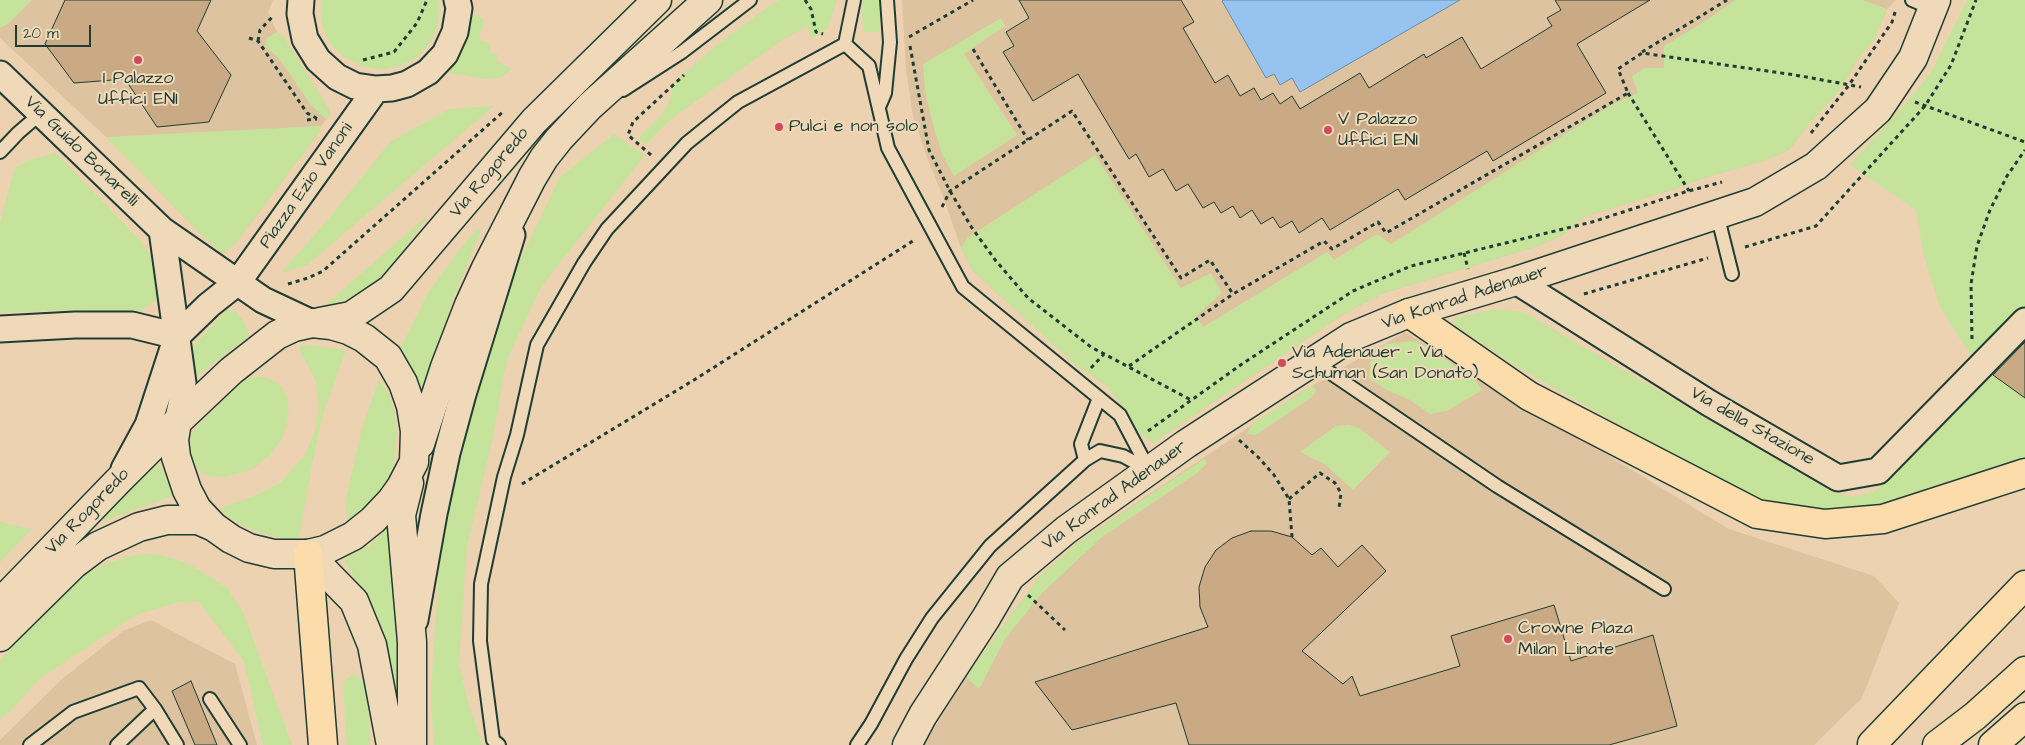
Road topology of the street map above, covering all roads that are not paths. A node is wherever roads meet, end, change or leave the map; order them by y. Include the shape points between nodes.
1 (301, 0) edge
2 (457, 0) edge
3 (658, 0) edge
4 (708, 0) edge
5 (750, 0) edge
6 (854, 0) edge
7 (887, 0) edge
8 (1927, 3) edge
9 (844, 44) junction
10 (0, 74) edge
11 (376, 89) junction
12 (590, 106) junction
13 (879, 107) junction
14 (40, 114) junction
15 (0, 152) edge
16 (532, 178) junction
17 (1717, 214) junction
18 (162, 230) junction
19 (1732, 274) dead end
20 (1516, 281) junction
21 (238, 282) junction
22 (1409, 313) junction
23 (2025, 321) edge
24 (312, 323) junction
25 (0, 329) edge
26 (177, 336) junction
27 (1313, 361) junction
28 (1099, 398) junction
29 (177, 422) junction
30 (1085, 460) junction
31 (414, 462) junction
32 (1149, 470) junction
33 (2025, 473) edge
34 (117, 482) junction
35 (214, 527) junction
36 (308, 554) junction
37 (2025, 585) edge
38 (1664, 589) dead end
39 (0, 603) edge
40 (2025, 606) edge
41 (0, 637) edge
42 (412, 642) junction
43 (2019, 678) edge
44 (210, 699) dead end
45 (155, 709) junction
46 (2025, 717) edge
47 (30, 745) edge
48 (117, 745) edge
49 (177, 745) edge
50 (240, 745) edge
51 (323, 745) edge
52 (391, 745) edge
53 (412, 745) edge
54 (499, 745) edge
55 (857, 745) edge
56 (907, 745) edge
57 (1872, 745) edge
58 (1937, 745) edge
59 (1993, 745) edge

1 - 11 street via 305,39 318,60 336,77 355,86
2 - 11 street via 455,32 445,54 428,72 407,84
3 - 24 street, Via Rogoredo via 534,121 391,289 351,316
4 - 12 street
5 - 12 lane via 628,88
6 - 9 lane
7 - 13 lane via 890,42 885,93
8 - 17 street, Via Konrad Adenauer via 1914,58 1878,110 1816,166 1755,202
9 - 13 lane via 869,66
9 - 54 lane via 738,102 687,143 607,229 537,345 481,584 480,642 493,740
10 - 14 street, Via Guido Bonarelli
11 - 21 street, Piazza Ezio Vanoni
12 - 16 street via 559,138
13 - 28 lane via 888,148 963,287
14 - 15 lane
14 - 18 street, Via Guido Bonarelli
16 - 31 street via 456,336
16 - 42 street via 447,453
17 - 19 lane
17 - 20 street, Via Konrad Adenauer
18 - 21 street, Via Guido Bonarelli
18 - 26 street
20 - 22 street, Via Konrad Adenauer
20 - 23 street, Via della Stazione via 1708,404 1838,478 1878,472
21 - 24 street, Via Guido Bonarelli via 263,300
21 - 26 street, Piazza Ezio Vanoni via 209,304
22 - 27 street, Via Konrad Adenauer via 1351,337
22 - 33 highway via 1529,396 1757,514 1825,524 1883,519
24 - 29 street, Via Rogoredo via 277,335 254,351
24 - 31 street via 348,330 388,357 403,383 411,406 415,430
25 - 26 street via 132,325
26 - 29 street via 183,383
26 - 34 street via 148,425
27 - 32 street, Via Konrad Adenauer
27 - 38 lane via 1497,486
28 - 30 lane via 1081,444
28 - 32 lane via 1120,415
29 - 34 street, Via Rogoredo
29 - 35 street via 174,448 182,477 197,509
30 - 32 lane via 1100,451 1123,456
30 - 55 lane via 990,546 932,618
31 - 36 street via 401,487 378,516 353,536 325,550
31 - 42 street via 401,514
32 - 56 street, Via Konrad Adenauer via 1066,530 1010,577
34 - 39 street, Via Rogoredo
35 - 36 street via 240,544 260,551
35 - 41 street, Via Rogoredo via 189,518 160,521 132,529 98,546 74,564
36 - 51 highway
36 - 52 street via 354,601 372,645
37 - 57 highway
40 - 57 highway
42 - 53 street
43 - 58 highway
44 - 50 lane
45 - 47 lane via 140,688 73,712
45 - 48 lane
45 - 49 lane
46 - 59 highway

